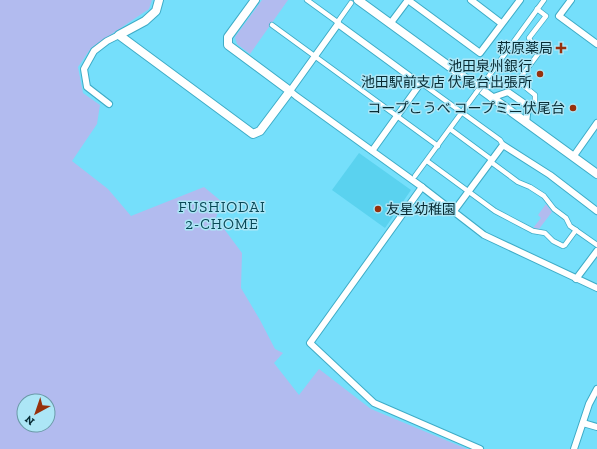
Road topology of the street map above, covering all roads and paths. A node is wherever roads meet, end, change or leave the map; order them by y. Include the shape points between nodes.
1 (159, 0) edge
2 (255, 0) edge
3 (307, 0) edge
4 (408, 0) edge
5 (471, 0) edge
6 (520, 0) edge
7 (544, 0) edge
8 (571, 0) edge
9 (355, 2) edge
10 (538, 9) junction
11 (502, 23) junction
12 (338, 24) junction
13 (390, 24) junction
14 (272, 25) dead end
15 (119, 35) junction
16 (597, 44) edge
17 (315, 56) junction
18 (518, 82) junction
19 (420, 84) junction
20 (485, 85) junction
21 (290, 91) junction
22 (491, 98) junction
23 (109, 104) dead end
24 (536, 105) dead end
25 (463, 112) junction
26 (397, 116) junction
27 (526, 123) junction
28 (597, 124) edge
29 (450, 129) junction
30 (591, 132) junction
31 (597, 136) edge
32 (503, 145) junction
33 (438, 146) junction
34 (372, 151) junction
35 (573, 157) junction
36 (427, 161) junction
37 (491, 161) junction
38 (597, 174) edge
39 (415, 176) dead end
40 (422, 187) junction
41 (469, 191) junction
42 (454, 211) junction
43 (597, 211) edge
44 (576, 230) junction
45 (597, 245) edge
46 (596, 254) edge
47 (576, 278) junction
48 (597, 288) edge
49 (597, 389) edge
50 (583, 423) junction
51 (597, 428) edge
52 (480, 449) edge
53 (574, 449) edge

1 - 15 street via 156,11 145,21
2 - 21 street via 228,37 228,45
3 - 12 street
4 - 11 street via 480,53
4 - 13 street
5 - 11 street
6 - 11 street
7 - 10 street
8 - 16 street via 559,16
9 - 12 street
9 - 13 street
10 - 18 street via 546,16 529,38 538,54
10 - 20 street
12 - 17 street
12 - 19 street
13 - 22 street
14 - 17 street
15 - 21 street via 253,134 260,131
15 - 23 street via 94,50 84,69 87,87
17 - 21 street
17 - 26 street
18 - 20 street
18 - 24 street via 535,95
19 - 25 street
19 - 26 street
20 - 25 street, bridge
21 - 34 street
22 - 27 street
22 - 27 street via 508,92 528,106
25 - 29 street
25 - 32 street
26 - 33 street
26 - 34 street
27 - 35 street
28 - 30 street
29 - 33 street
29 - 37 street
30 - 31 street
30 - 35 street
32 - 37 street
32 - 43 street via 550,175
33 - 36 street
34 - 40 street
35 - 38 street
36 - 39 street
36 - 41 street
37 - 41 street
37 - 44 street via 518,182 544,196
40 - 42 street
40 - 52 street via 310,343 374,402
41 - 42 street
41 - 44 street via 495,211 533,231 545,233 553,242 563,246
42 - 47 street via 484,234
44 - 45 street
46 - 47 street
47 - 48 street
49 - 50 street
50 - 51 street
50 - 53 street

